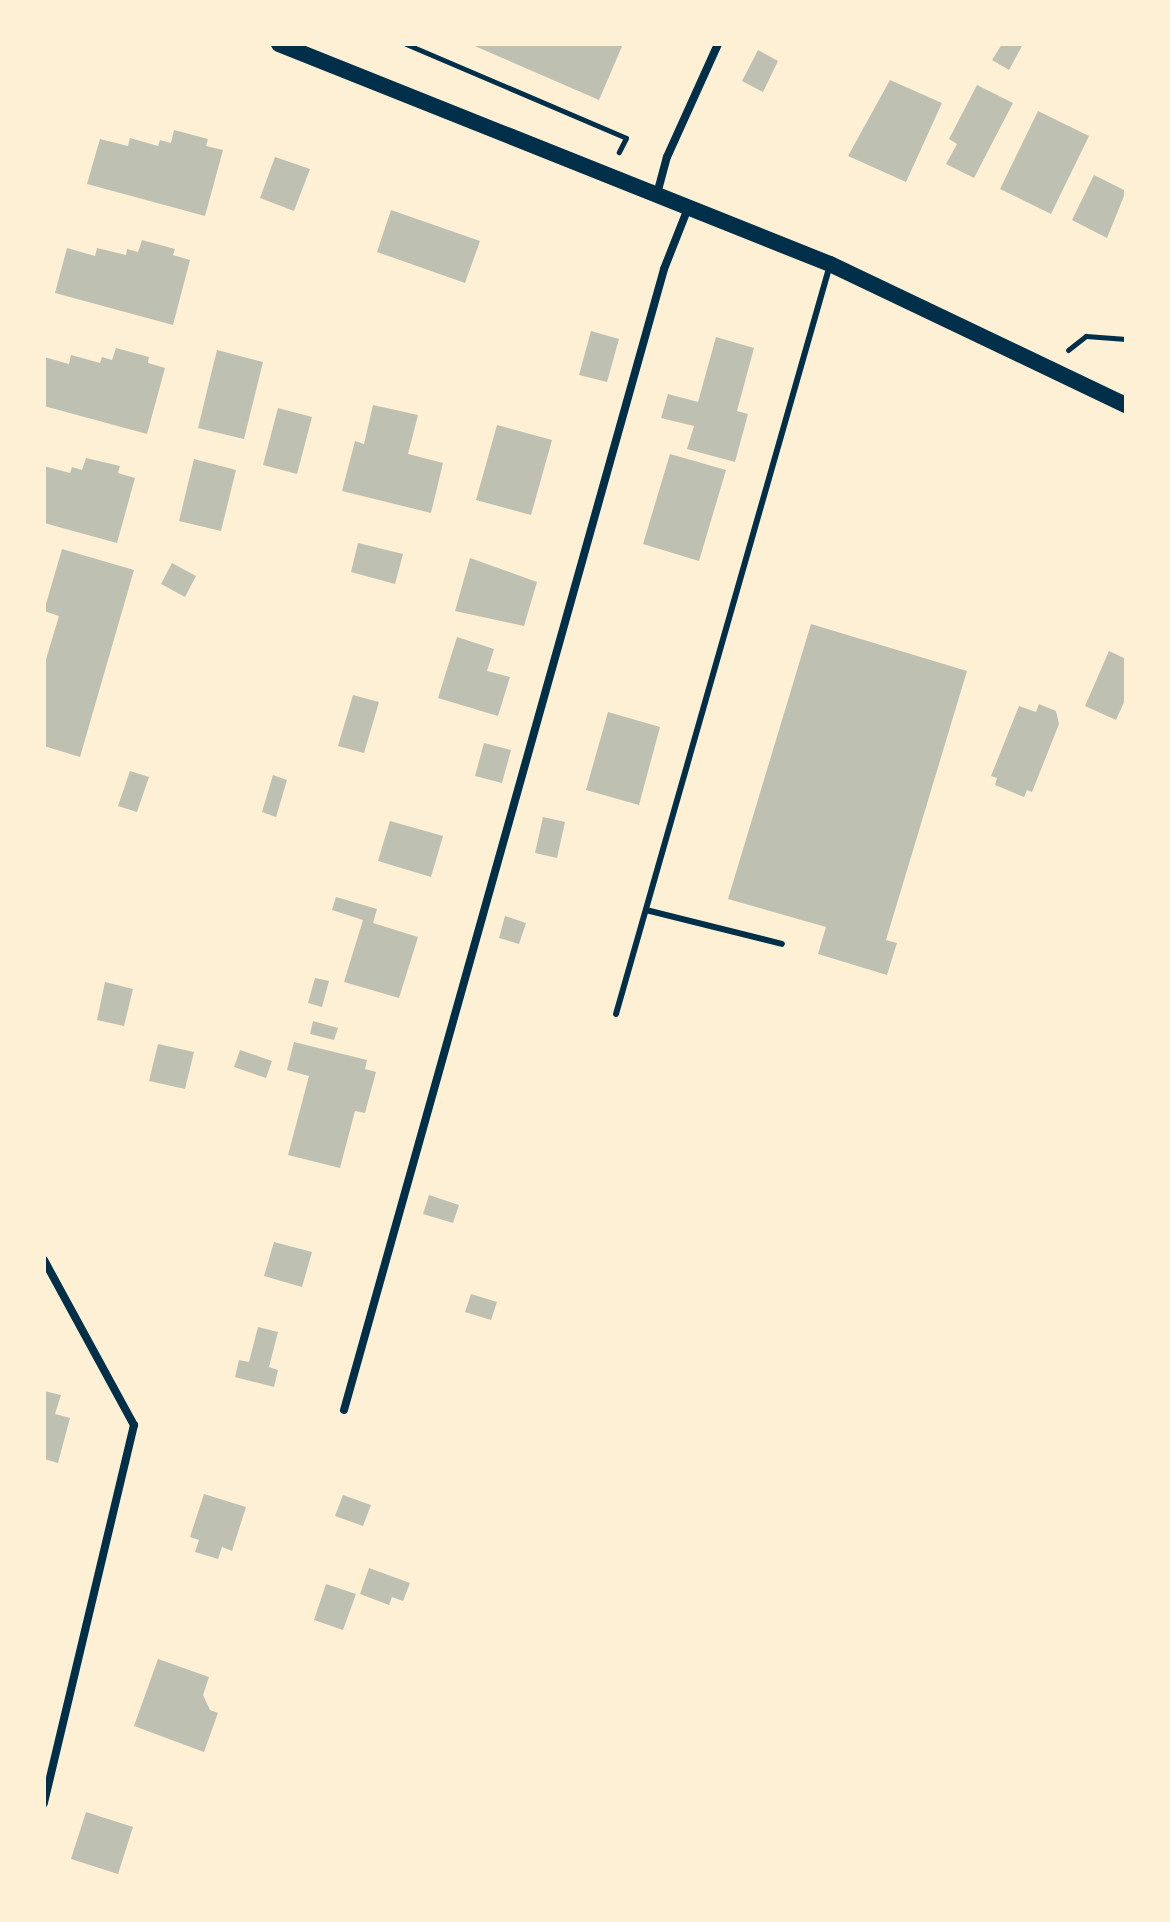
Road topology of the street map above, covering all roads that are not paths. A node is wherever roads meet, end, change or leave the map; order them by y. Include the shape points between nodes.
1 (279, 44) edge
2 (718, 44) edge
3 (657, 194) junction
4 (689, 207) junction
5 (830, 264) junction
6 (1126, 405) edge
7 (646, 910) junction
8 (782, 944) dead end
9 (616, 1014) dead end
10 (44, 1260) edge
11 (344, 1410) dead end
12 (44, 1803) edge

1 - 3 main road
2 - 3 street via 667,157
3 - 4 main road
4 - 5 main road
4 - 11 street via 664,269
5 - 6 main road
5 - 7 lane
7 - 8 lane
7 - 9 lane
10 - 12 street via 134,1425

